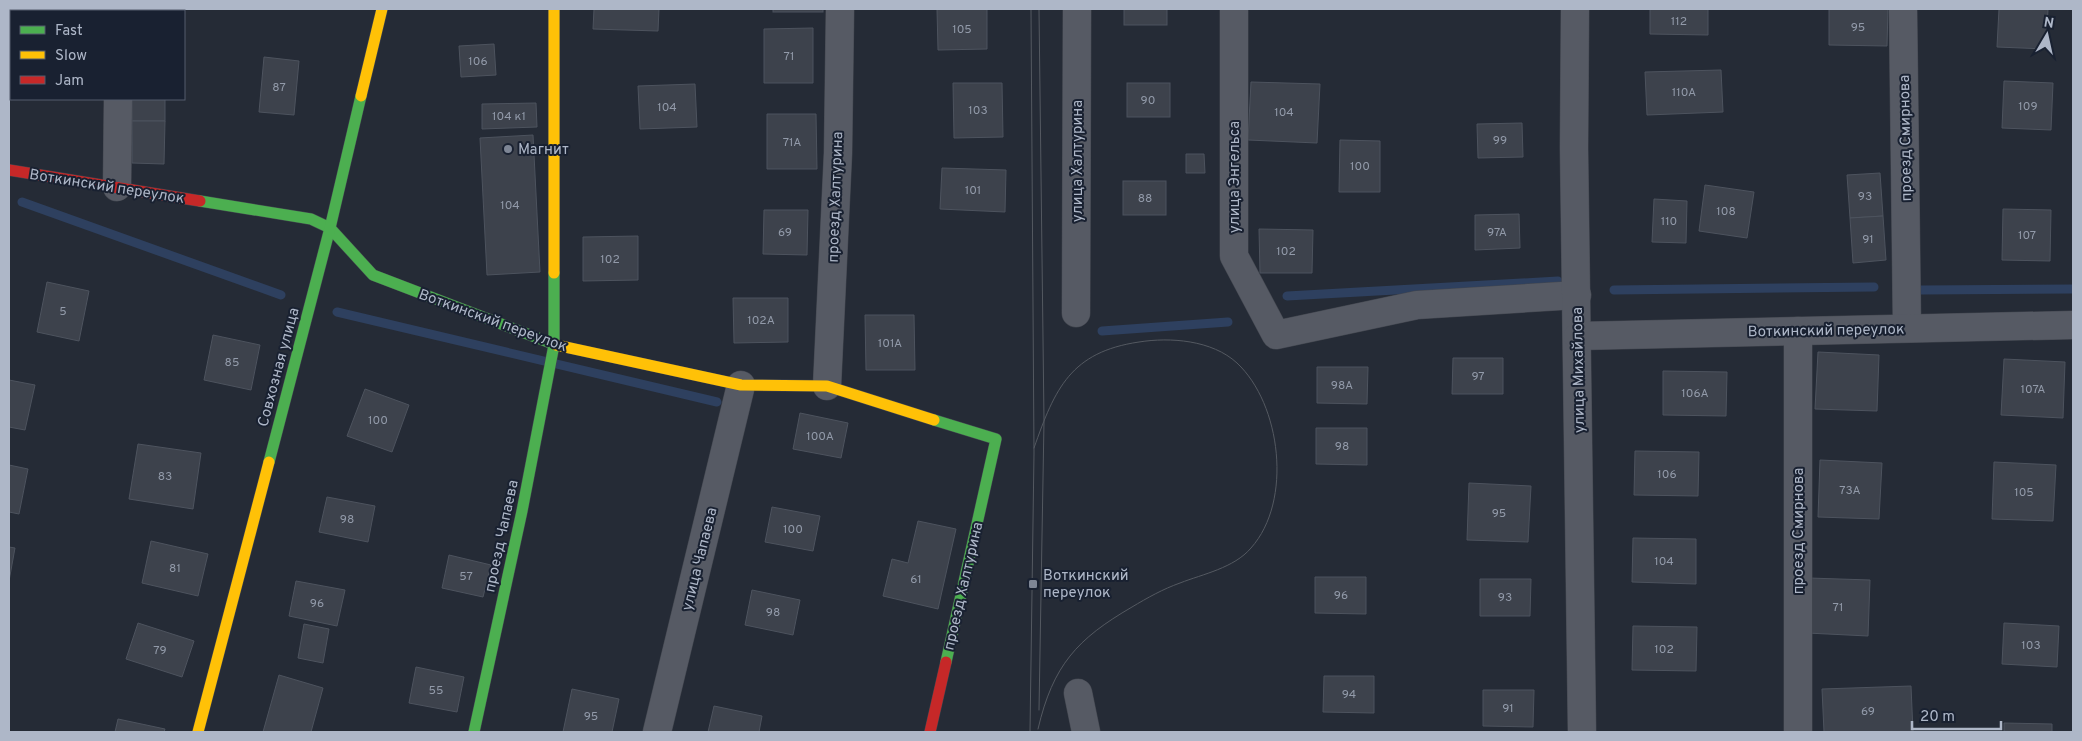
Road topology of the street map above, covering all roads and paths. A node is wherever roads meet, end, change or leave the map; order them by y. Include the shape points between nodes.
1 (382, 9) edge
2 (554, 9) edge
3 (840, 9) edge
4 (1077, 9) edge
5 (1234, 9) edge
6 (1575, 9) edge
7 (1903, 9) edge
8 (118, 100) edge
9 (9, 170) edge
10 (117, 187) junction
11 (330, 228) junction
12 (1577, 295) junction
13 (1076, 313) dead end
14 (2073, 325) edge
15 (1907, 328) junction
16 (1798, 331) junction
17 (1578, 336) junction
18 (554, 345) junction
19 (741, 385) junction
20 (827, 386) junction
21 (996, 439) joint
22 (1078, 693) dead end
23 (198, 732) edge
24 (474, 732) edge
25 (657, 732) edge
26 (930, 732) edge
27 (1086, 732) edge
28 (1582, 732) edge
29 (1798, 732) edge

1 - 11 street, Совхозная улица
2 - 18 street
3 - 20 street, проезд Халтурина via 838,153
4 - 13 street, улица Халтурина
5 - 12 street, улица Энгельса via 1234,256 1276,335 1417,305
6 - 12 street, улица Михайлова
7 - 15 street, проезд Смирнова
8 - 10 street
9 - 10 street, Воткинский переулок
10 - 11 street, Воткинский переулок via 310,219
11 - 18 street, Воткинский переулок via 373,275
11 - 23 street, Совхозная улица
12 - 17 street, улица Михайлова
14 - 15 street, Воткинский переулок
15 - 16 street, Воткинский переулок
16 - 17 street, Воткинский переулок
16 - 29 street, проезд Смирнова
17 - 28 street, улица Михайлова
18 - 19 street, Воткинский переулок
18 - 24 street, проезд Чапаева
19 - 20 street, Воткинский переулок
19 - 25 street, улица Чапаева
20 - 21 street, Воткинский переулок
21 - 26 street, проезд Халтурина
22 - 27 street

